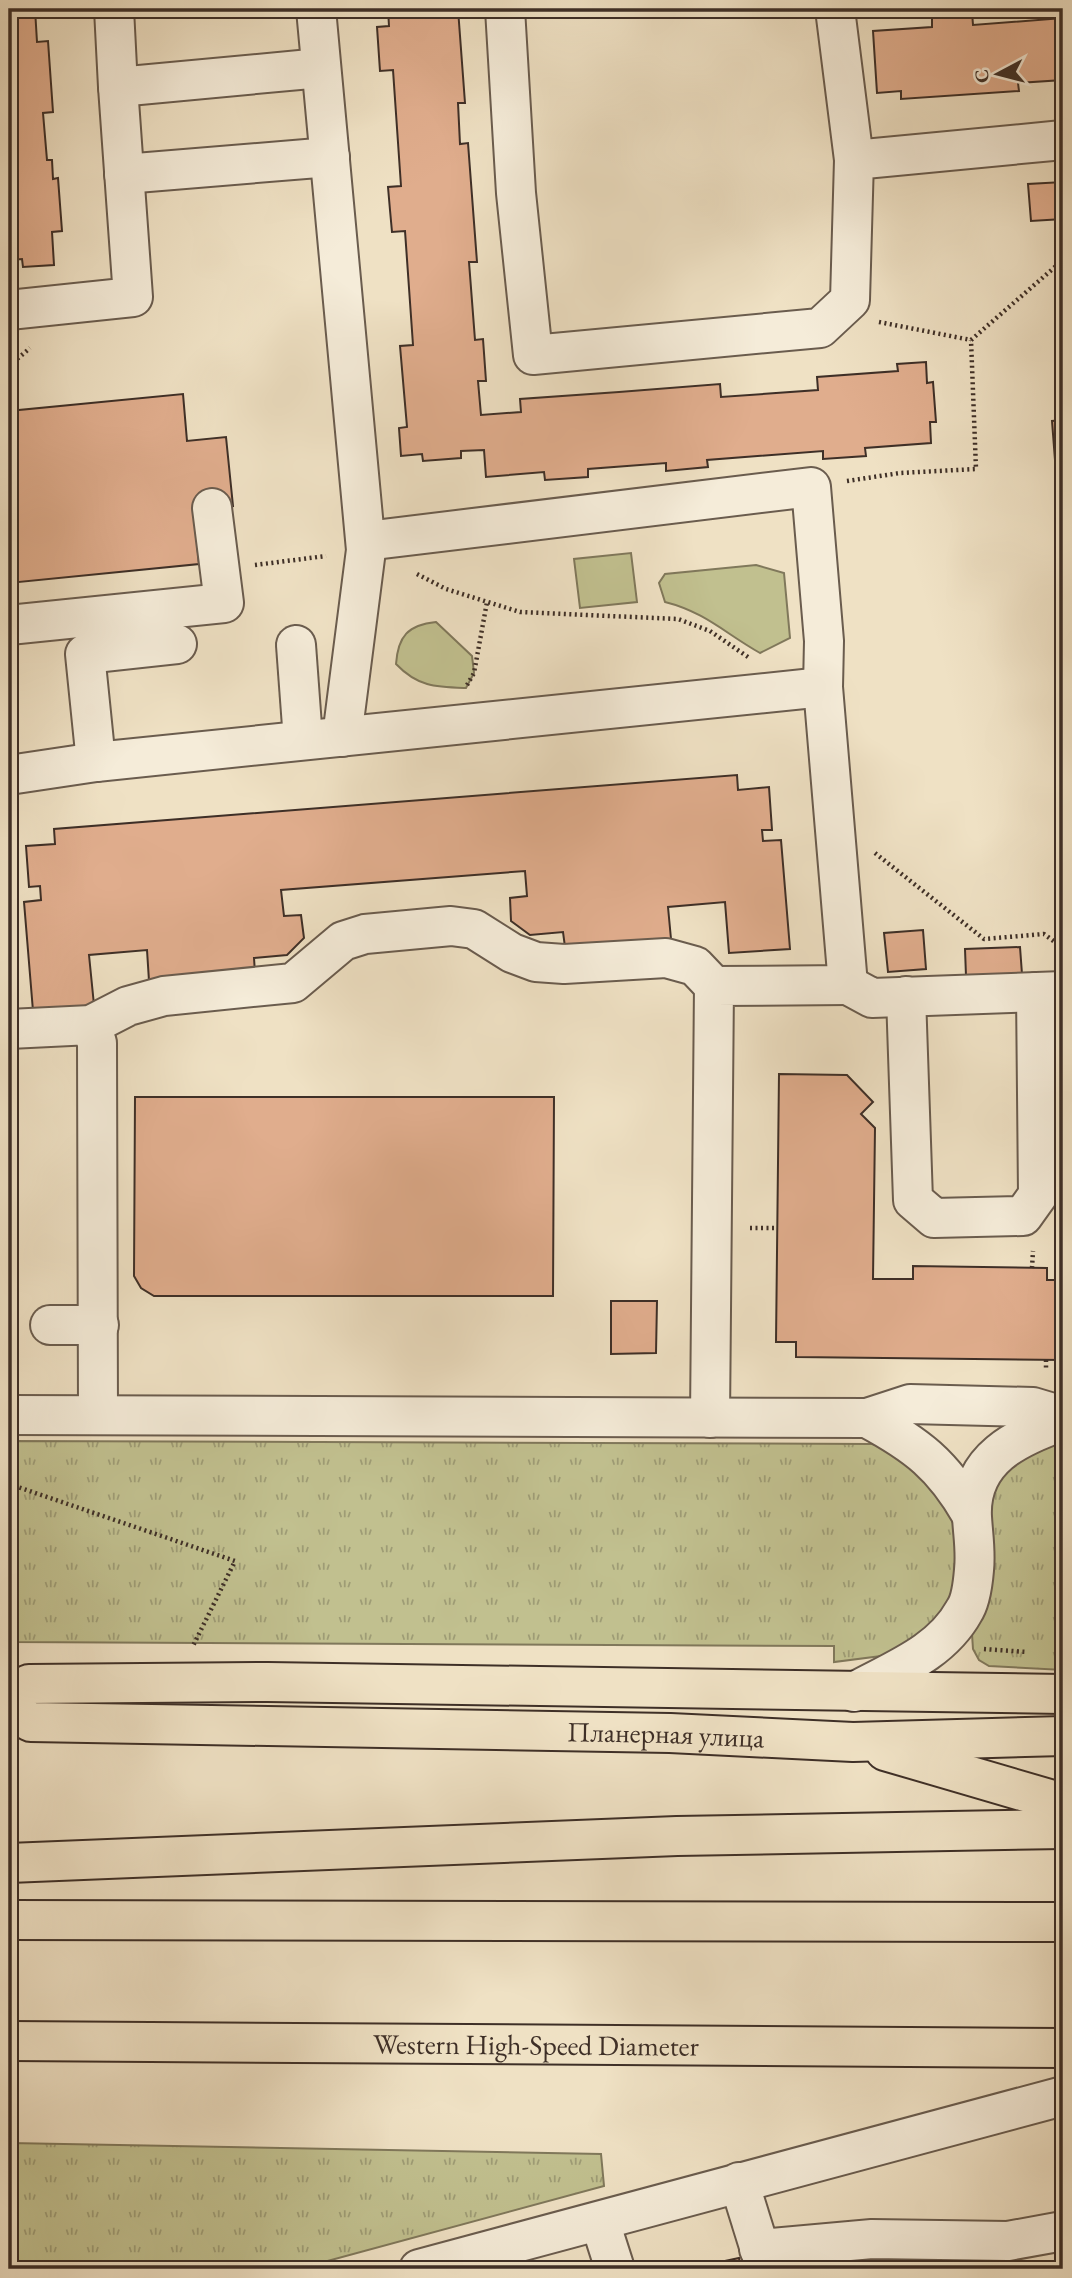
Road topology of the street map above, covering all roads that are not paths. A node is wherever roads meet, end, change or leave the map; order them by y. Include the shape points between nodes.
1 (114, 9) edge
2 (316, 9) edge
3 (505, 9) edge
4 (835, 9) edge
5 (321, 68) junction
6 (118, 87) junction
7 (1063, 140) edge
8 (330, 158) junction
9 (854, 160) junction
10 (124, 174) junction
11 (9, 310) edge
12 (212, 508) dead end
13 (366, 546) junction
14 (9, 625) edge
15 (177, 644) dead end
16 (296, 645) dead end
17 (823, 687) junction
18 (342, 737) junction
19 (303, 740) junction
20 (96, 762) junction
21 (9, 775) edge
22 (848, 985) junction
23 (715, 986) junction
24 (1049, 992) edge
25 (906, 996) junction
26 (90, 1025) junction
27 (9, 1029) edge
28 (50, 1325) dead end
29 (99, 1325) junction
30 (98, 1414) junction
31 (9, 1415) edge
32 (710, 1418) junction
33 (867, 1418) junction
34 (1063, 1418) edge
35 (971, 1514) junction
36 (853, 1692) junction
37 (9, 1694) edge
38 (1063, 1694) edge
39 (9, 1710) edge
40 (1063, 1736) edge
41 (853, 1742) junction
42 (1063, 1804) edge
43 (1063, 1829) edge
44 (9, 1863) edge
45 (9, 1920) edge
46 (1063, 1922) edge
47 (9, 2041) edge
48 (1063, 2048) edge
49 (1063, 2096) edge
50 (739, 2182) junction
51 (600, 2222) junction
52 (1063, 2231) edge
53 (762, 2259) edge
54 (419, 2269) edge
55 (615, 2269) edge

1 - 6 street
2 - 5 street
3 - 9 street via 516,193 533,355 820,328 850,300
4 - 9 street
5 - 6 street
5 - 8 street
6 - 10 street
7 - 9 street
8 - 10 street
8 - 13 street
10 - 11 street via 133,297
12 - 14 street via 224,603
13 - 17 street via 811,487 824,641
13 - 18 street
15 - 20 street via 85,654
16 - 19 street
17 - 18 street
17 - 22 street
18 - 19 street
19 - 20 street
20 - 21 street
22 - 23 street
22 - 25 street via 872,998
23 - 26 street via 695,966 666,958 536,962 474,929 451,926 365,934 342,941 293,983 164,996 128,1006
23 - 32 street
24 - 25 street
24 - 25 street via 1038,1195 1023,1216 934,1218 913,1200
26 - 27 street
26 - 29 street via 97,1043
28 - 29 street
29 - 30 street
30 - 31 street
30 - 32 street
32 - 33 street
33 - 34 street via 910,1404 1033,1407
33 - 35 street via 909,1440 934,1461
34 - 35 street via 1011,1442 991,1460 979,1482
35 - 36 street via 976,1546 966,1610 944,1639 921,1656
36 - 37 main road, Планерная улица via 268,1682 29,1684
36 - 38 main road, Планерная улица
39 - 41 main road, Планерная улица via 31,1721 670,1733
40 - 41 main road, Планерная улица
41 - 42 main road
43 - 44 main road via 677,1836
45 - 46 main road
47 - 48 main road, Western High-Speed Diameter
49 - 50 street
50 - 51 street
50 - 53 street
51 - 54 street
51 - 55 street
52 - 53 street via 1008,2241 872,2239

